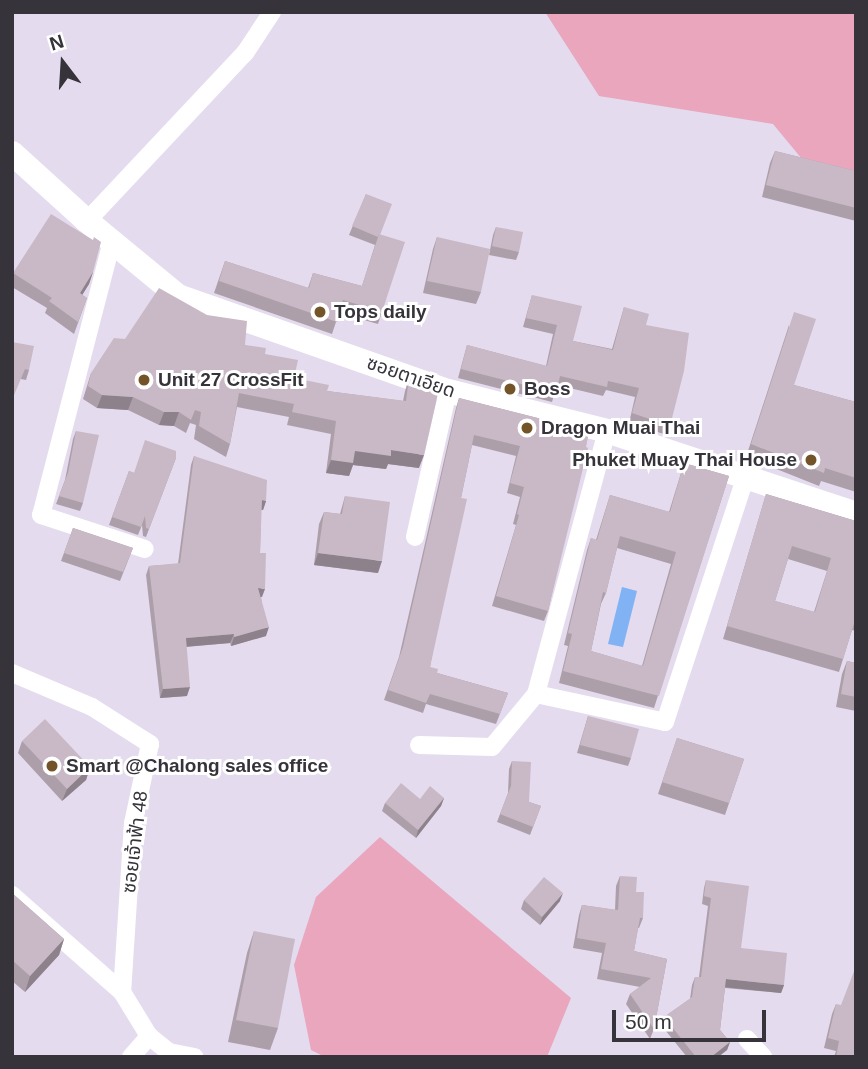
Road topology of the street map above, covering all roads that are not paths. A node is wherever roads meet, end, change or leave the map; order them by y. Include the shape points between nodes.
1 (272, 12) edge
2 (12, 153) edge
3 (87, 221) junction
4 (112, 241) junction
5 (448, 391) junction
6 (607, 432) junction
7 (745, 479) junction
8 (856, 514) edge
9 (415, 537) dead end
10 (145, 549) dead end
11 (12, 673) edge
12 (536, 694) junction
13 (419, 745) dead end
14 (12, 895) edge
15 (122, 992) junction
16 (149, 1036) junction
17 (747, 1040) dead end
18 (166, 1054) edge
19 (131, 1057) edge
20 (195, 1057) edge
21 (763, 1057) edge

1 - 3 street via 245,52
2 - 3 street, ซอยตาเอียด
3 - 4 street, ซอยตาเอียด
4 - 5 street, ซอยตาเอียด via 178,296
4 - 10 street via 41,514
5 - 6 street, ซอยตาเอียด
5 - 9 street
6 - 7 street, ซอยตาเอียด
6 - 12 street
7 - 8 street, ซอยตาเอียด
7 - 12 street via 665,722
11 - 15 street, ซอยเจ้าฟ้า 48 via 92,707 150,744 133,823
12 - 13 street via 492,747
14 - 15 street
15 - 16 street
16 - 18 street
16 - 19 street
17 - 21 street
18 - 20 street

